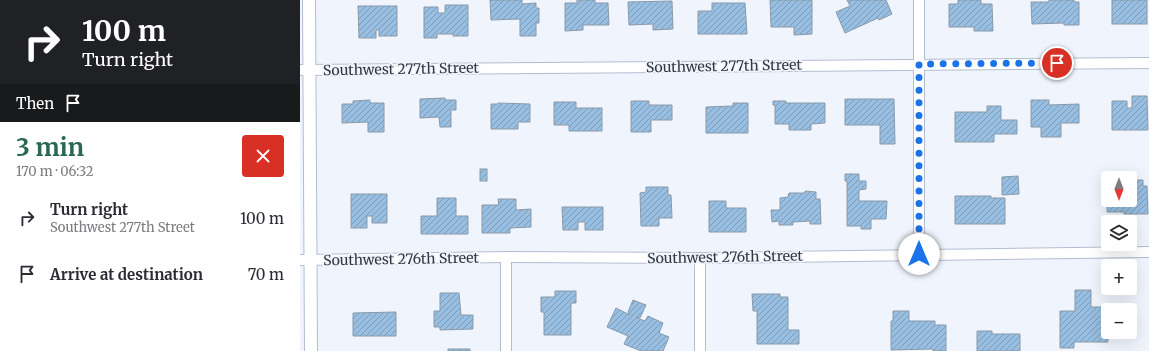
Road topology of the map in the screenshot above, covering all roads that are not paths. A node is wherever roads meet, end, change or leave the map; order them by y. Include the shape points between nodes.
1 (309, 0) edge
2 (919, 0) edge
3 (1149, 63) edge
4 (919, 64) junction
5 (305, 70) edge
6 (1149, 252) edge
7 (919, 254) junction
8 (506, 257) junction
9 (700, 258) junction
10 (305, 260) edge
11 (310, 351) edge
12 (506, 351) edge
13 (700, 351) edge

1 - 5 street
2 - 4 street
3 - 4 street, Southwest 277th Street
4 - 5 street, Southwest 277th Street
4 - 7 street
5 - 10 street
6 - 7 street, Southwest 276th Street
7 - 9 street, Southwest 276th Street
8 - 9 street, Southwest 276th Street
8 - 10 street, Southwest 276th Street
8 - 12 street
9 - 13 street
10 - 11 street

